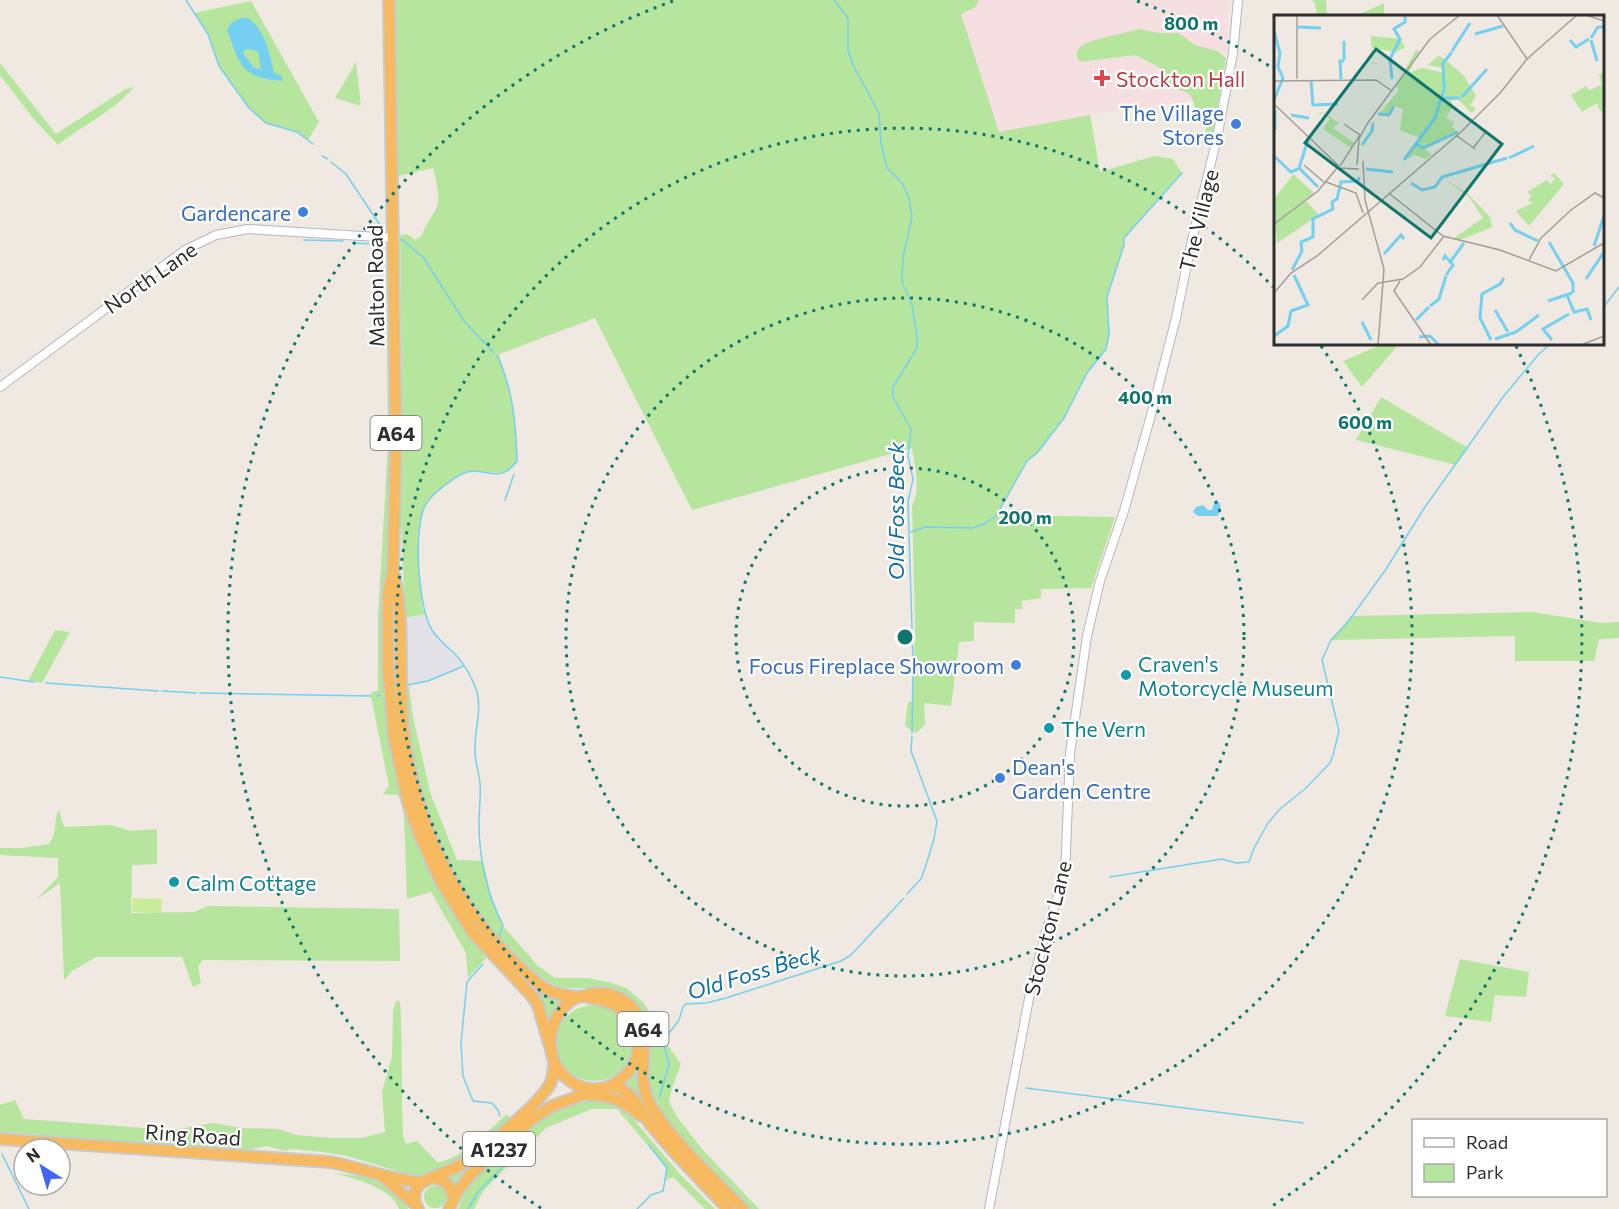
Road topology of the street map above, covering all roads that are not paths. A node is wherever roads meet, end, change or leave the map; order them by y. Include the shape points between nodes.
1 (389, 0) edge
2 (1238, 0) edge
3 (394, 238) junction
4 (1163, 369) joint
5 (0, 387) edge
6 (413, 801) junction
7 (581, 996) junction
8 (545, 1031) junction
9 (549, 1044) junction
10 (554, 1064) junction
11 (606, 1087) junction
12 (584, 1095) junction
13 (523, 1113) junction
14 (650, 1124) junction
15 (0, 1139) edge
16 (382, 1176) junction
17 (427, 1180) junction
18 (451, 1204) edge
19 (417, 1207) edge
20 (728, 1209) edge
21 (743, 1209) edge
22 (989, 1209) edge

1 - 3 highway, Malton Road / A64
2 - 4 street, The Village via 1217,138
3 - 5 street, North Lane via 258,229 216,235 185,250
3 - 6 highway, Malton Road / A64 via 393,572 399,594 400,699
4 - 22 street, Stockton Lane via 1087,636 1069,763 1065,874 1030,993
6 - 7 highway, A64 via 444,865 496,945 540,985 557,994
6 - 8 highway, A64 via 429,857 449,897 487,950 532,996
7 - 9 highway via 559,1013 550,1031
7 - 11 highway via 605,1001 621,1010 638,1035 635,1061 624,1077
7 - 21 highway, A64 via 596,992 612,994 634,1010 645,1036 642,1074 650,1105
8 - 9 highway, A64
8 - 13 highway, A64 via 546,1076
9 - 10 highway
10 - 11 highway via 575,1084
10 - 13 highway, A1237 via 551,1083
11 - 12 highway, A1237
11 - 14 highway via 622,1089 633,1098
12 - 14 highway, A1237 via 618,1099
12 - 18 highway, A1237 via 552,1106 532,1119 470,1175
13 - 17 highway, A1237 via 477,1154
14 - 20 highway
15 - 16 highway, Ring Road via 330,1162
16 - 17 highway, Ring Road
16 - 19 highway, Ring Road
17 - 18 highway via 447,1184 452,1191
17 - 19 highway via 414,1195

